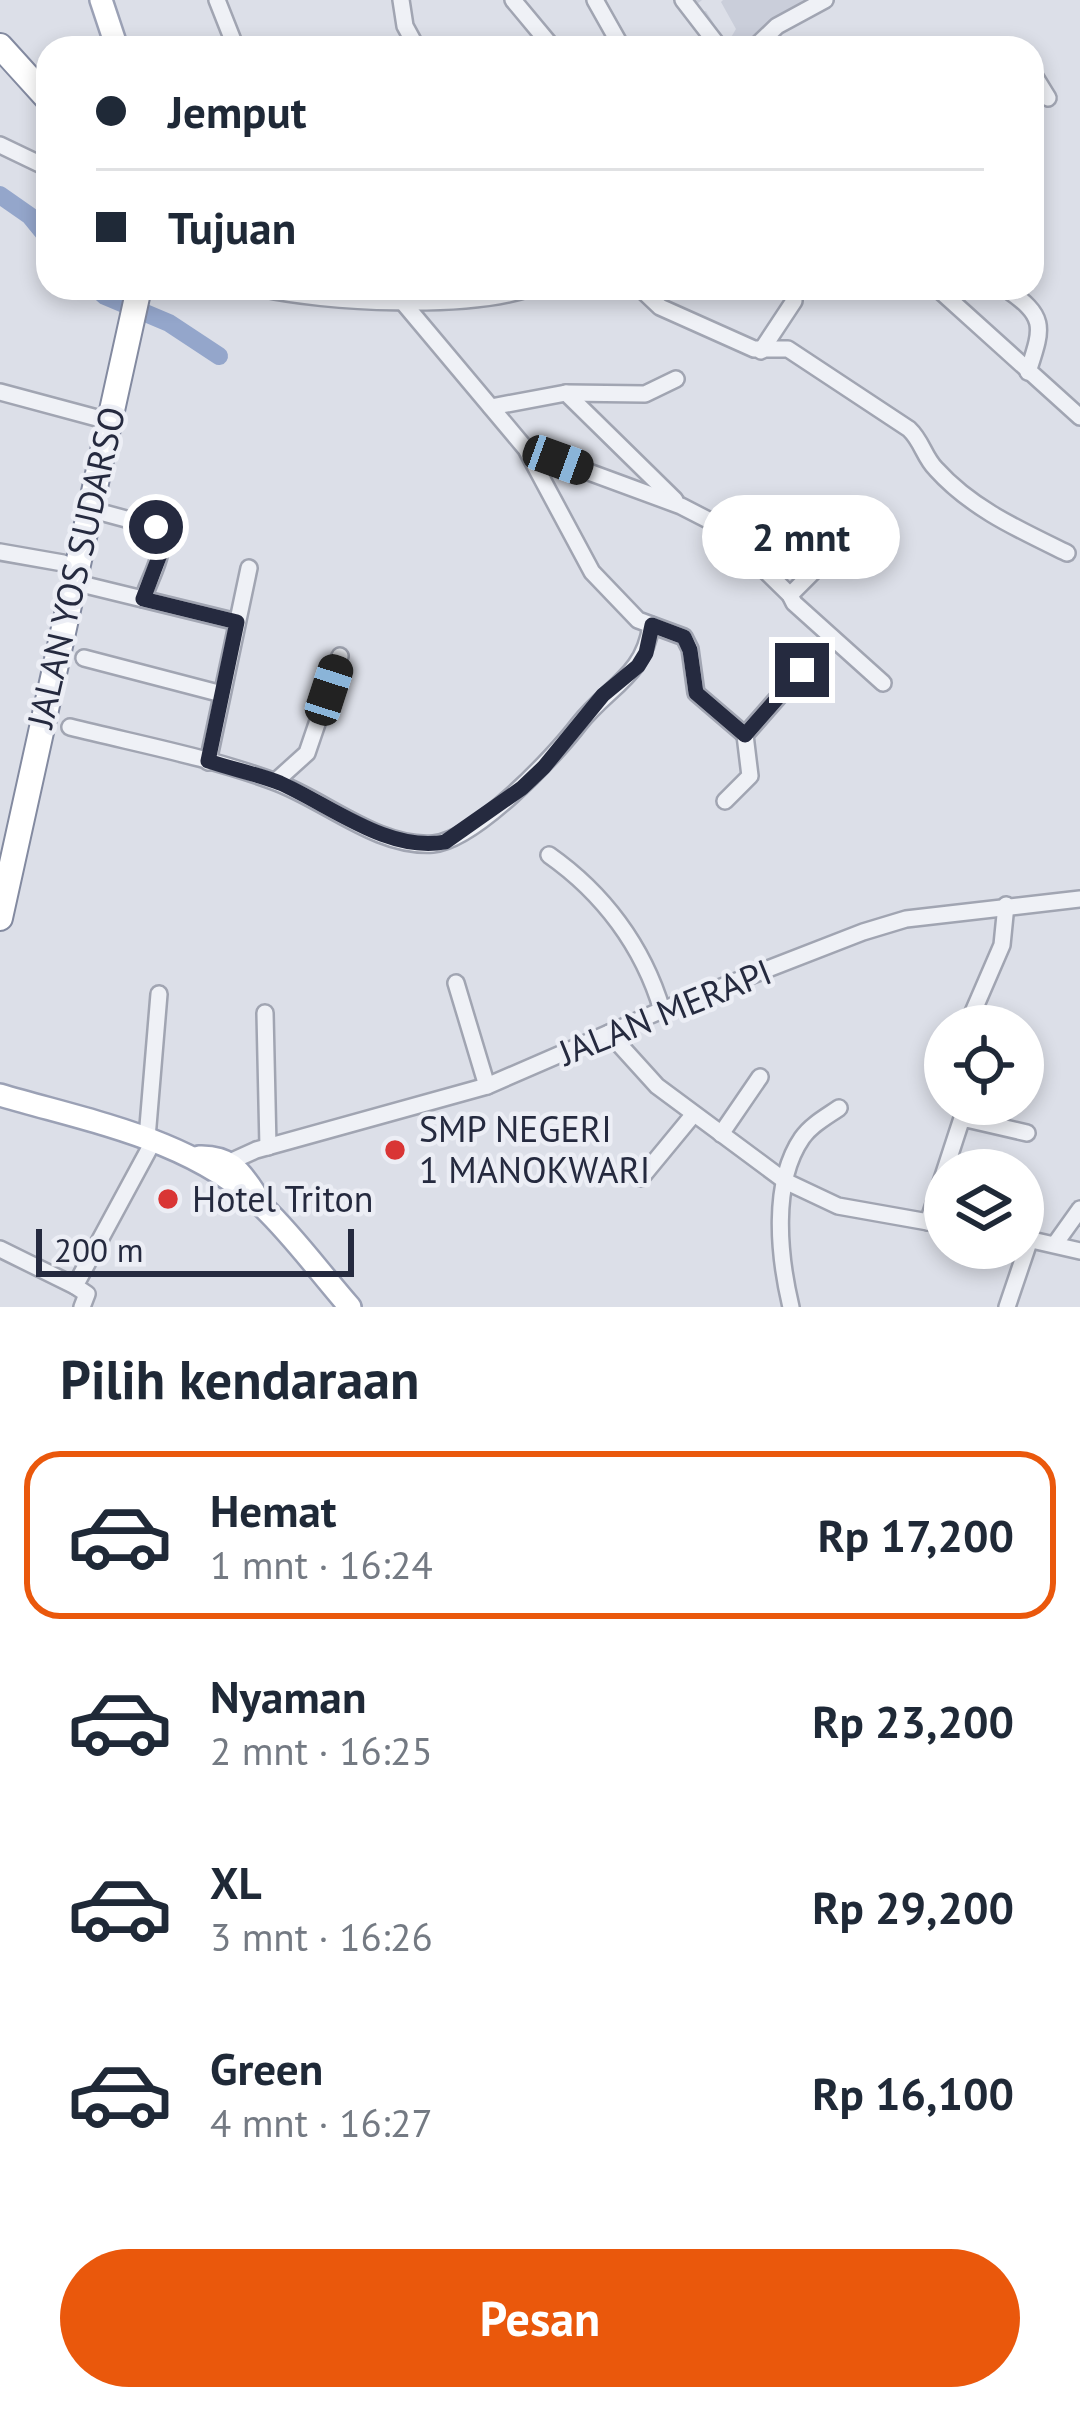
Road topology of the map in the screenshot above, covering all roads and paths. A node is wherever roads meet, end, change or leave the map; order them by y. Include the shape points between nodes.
1 (101, 0) edge
2 (217, 0) edge
3 (401, 0) edge
4 (513, 0) edge
5 (595, 0) edge
6 (683, 0) edge
7 (825, 0) edge
8 (113, 36) edge
9 (231, 36) edge
10 (410, 36) edge
11 (543, 36) edge
12 (615, 36) edge
13 (711, 36) edge
14 (767, 36) edge
15 (0, 46) edge
16 (0, 63) edge
17 (36, 86) edge
18 (1044, 92) edge
19 (1048, 98) dead end
20 (36, 103) edge
21 (0, 145) edge
22 (36, 162) edge
23 (124, 300) edge
24 (133, 300) edge
25 (401, 300) edge
26 (653, 300) edge
27 (950, 300) edge
28 (1023, 300) edge
29 (794, 301) dead end
30 (124, 320) junction
31 (761, 351) junction
32 (1028, 372) junction
33 (676, 380) dead end
34 (0, 392) edge
35 (566, 393) junction
36 (491, 407) junction
37 (1080, 417) edge
38 (97, 418) junction
39 (526, 449) junction
40 (681, 506) junction
41 (88, 509) junction
42 (870, 515) dead end
43 (0, 551) edge
44 (1067, 554) dead end
45 (249, 568) dead end
46 (68, 573) junction
47 (790, 595) junction
48 (143, 599) junction
49 (237, 622) junction
50 (652, 625) junction
51 (831, 637) junction
52 (340, 656) dead end
53 (84, 658) dead end
54 (44, 675) junction
55 (883, 683) dead end
56 (222, 694) junction
57 (70, 727) dead end
58 (745, 735) junction
59 (208, 761) junction
60 (276, 782) junction
61 (725, 801) dead end
62 (0, 851) edge
63 (549, 855) dead end
64 (1080, 899) edge
65 (1006, 905) junction
66 (0, 918) edge
67 (456, 983) dead end
68 (160, 994) dead end
69 (976, 1005) edge
70 (662, 1010) junction
71 (265, 1013) dead end
72 (610, 1034) junction
73 (760, 1077) dead end
74 (487, 1086) junction
75 (0, 1095) edge
76 (839, 1108) dead end
77 (692, 1115) junction
78 (1027, 1133) dead end
79 (721, 1134) junction
80 (151, 1139) junction
81 (262, 1148) junction
82 (955, 1149) edge
83 (227, 1170) junction
84 (640, 1178) dead end
85 (785, 1181) junction
86 (1080, 1209) edge
87 (924, 1221) edge
88 (1044, 1242) edge
89 (1054, 1244) junction
90 (0, 1249) edge
91 (1080, 1251) edge
92 (1017, 1269) edge
93 (75, 1286) junction
94 (82, 1307) edge
95 (350, 1307) edge
96 (791, 1307) edge
97 (1007, 1307) edge

1 - 8 main road
2 - 9 street
3 - 10 street
4 - 11 street
5 - 12 street
6 - 13 street
7 - 14 street
15 - 17 highway
16 - 20 highway
18 - 19 street
21 - 22 street
23 - 30 highway, JALAN YOS SUDARSO
24 - 30 highway, JALAN YOS SUDARSO
25 - 36 street
26 - 31 street
27 - 32 street
28 - 32 street via 1039,318
29 - 31 street
30 - 38 highway, JALAN YOS SUDARSO
30 - 41 highway, JALAN YOS SUDARSO
31 - 44 street via 782,347 806,360 909,429 931,465 979,508
32 - 37 street
33 - 35 street via 645,394
34 - 38 street
35 - 36 street
35 - 40 street
36 - 39 street
38 - 46 highway, JALAN YOS SUDARSO
39 - 40 street
39 - 50 street via 582,558 630,614
40 - 47 street via 720,526
41 - 46 highway, JALAN YOS SUDARSO
41 - 48 street via 161,533
42 - 47 street
43 - 46 street
45 - 49 street
46 - 48 street
46 - 54 highway, JALAN YOS SUDARSO
47 - 51 street
48 - 49 street
49 - 56 street
50 - 58 street via 684,637 696,693
50 - 60 street via 638,666 544,767 445,842 394,838
51 - 55 street
51 - 58 street
52 - 60 street via 307,753
53 - 56 street
54 - 62 highway, JALAN YOS SUDARSO
54 - 66 highway, JALAN YOS SUDARSO
56 - 59 street
57 - 59 street
58 - 61 street via 750,776
59 - 60 street
63 - 70 street via 601,897
64 - 65 street, JALAN MERAPI
65 - 69 street via 1002,945
65 - 70 street, JALAN MERAPI via 884,926
67 - 74 street
68 - 80 street
70 - 72 street, JALAN MERAPI
71 - 81 street
72 - 74 street, JALAN MERAPI
72 - 77 street
73 - 79 street
74 - 81 street, JALAN MERAPI
75 - 80 main road
76 - 85 street via 802,1138
77 - 79 street
77 - 84 street
78 - 82 street via 962,1118
79 - 85 street
80 - 83 main road
80 - 93 street
81 - 83 street, JALAN MERAPI
83 - 95 main road
85 - 87 street via 838,1206
85 - 96 street
86 - 89 street
88 - 89 street
89 - 91 street
90 - 93 street
92 - 97 street
93 - 94 street via 87,1294

